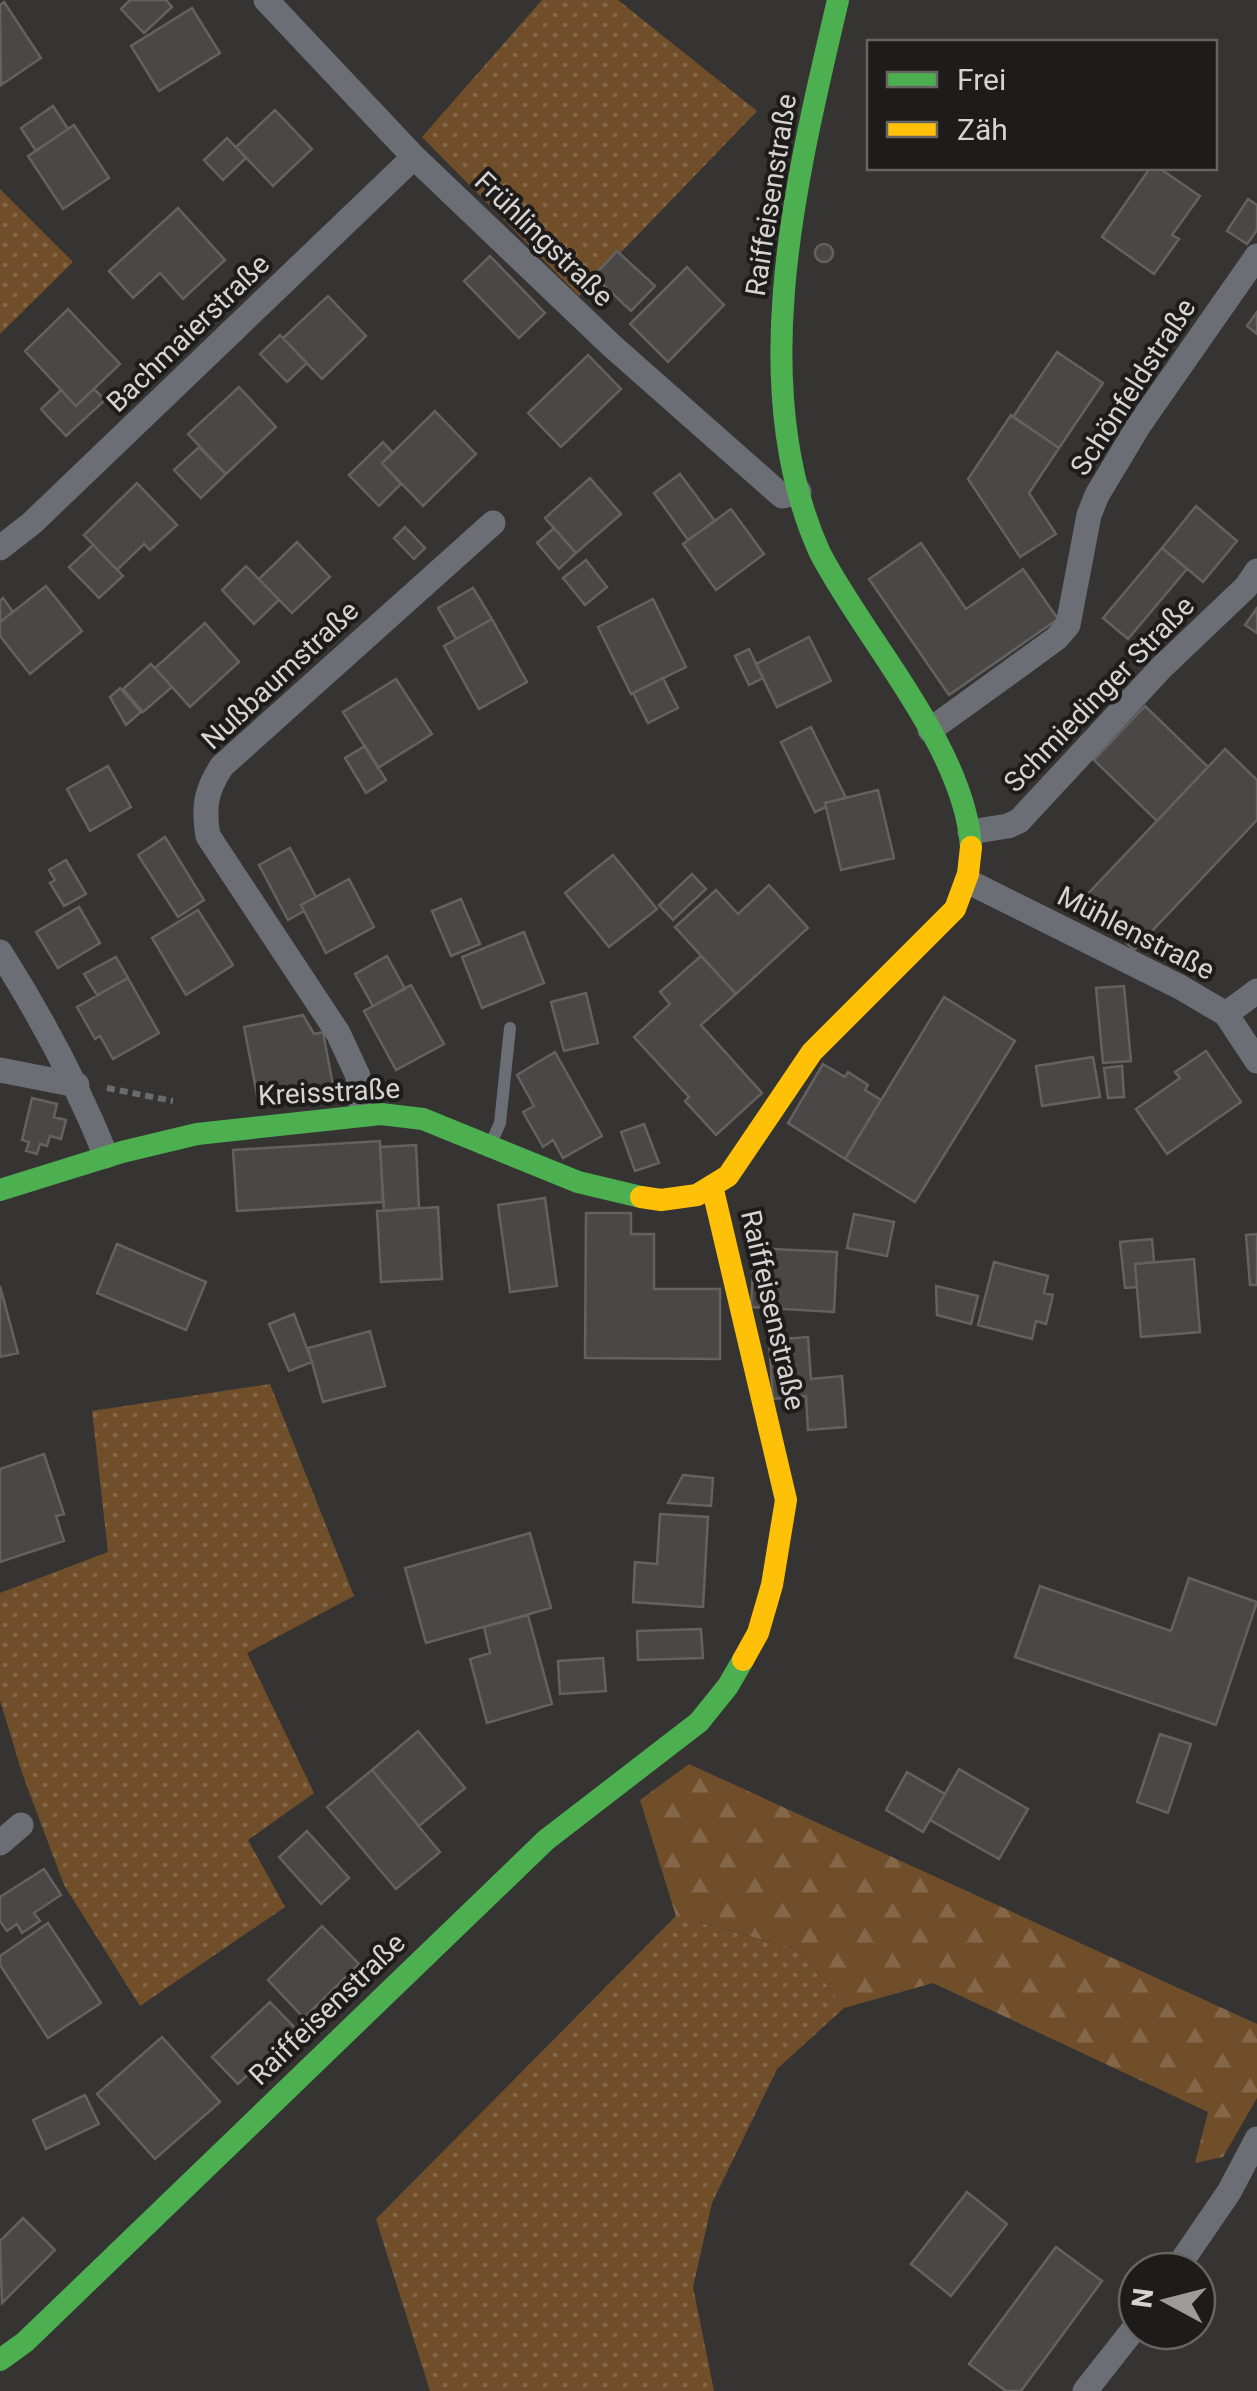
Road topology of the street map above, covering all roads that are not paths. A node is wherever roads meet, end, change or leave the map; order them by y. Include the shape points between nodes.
1 (266, 0) edge
2 (838, 0) edge
3 (414, 157) junction
4 (1257, 256) edge
5 (799, 492) junction
6 (494, 523) dead end
7 (0, 548) edge
8 (1257, 571) edge
9 (930, 730) junction
10 (970, 832) junction
11 (967, 882) junction
12 (0, 952) edge
13 (1257, 991) edge
14 (1226, 1014) junction
15 (510, 1028) dead end
16 (1257, 1061) edge
17 (0, 1070) edge
18 (77, 1084) junction
19 (362, 1114) junction
20 (491, 1144) junction
21 (106, 1156) junction
22 (0, 1190) edge
23 (713, 1190) junction
24 (22, 1824) dead end
25 (0, 1843) edge
26 (1257, 2139) edge
27 (1189, 2251) edge
28 (1117, 2350) edge
29 (0, 2360) edge
30 (1084, 2391) edge

1 - 3 street, Frühlingstraße
2 - 5 street, Raiffeisenstraße via 784,280 787,420
3 - 5 street, Frühlingstraße via 782,496
3 - 7 street, Bachmaierstraße
4 - 9 street, Schönfeldstraße via 1098,495 1068,625
5 - 9 street, Raiffeisenstraße via 834,579
6 - 19 street, Nußbaumstraße via 222,766 203,810 208,836 338,1033 358,1076
8 - 10 street, Schmiedinger Straße via 1019,821
9 - 10 street, Raiffeisenstraße
10 - 11 street, Raiffeisenstraße
11 - 14 street, Mühlenstraße
11 - 23 street, Raiffeisenstraße via 954,909 799,1067 742,1158
12 - 18 street
13 - 14 street
14 - 16 street, Mühlenstraße
15 - 20 lane via 500,1123
17 - 18 street
18 - 21 street
19 - 20 street, Kreisstraße via 426,1120
19 - 21 street, Kreisstraße via 196,1134
20 - 23 street, Kreisstraße via 630,1196 679,1198
21 - 22 street, Kreisstraße
23 - 29 street, Raiffeisenstraße via 786,1500 758,1632 728,1686 698,1722 546,1840
24 - 25 street
26 - 27 street
28 - 30 street

